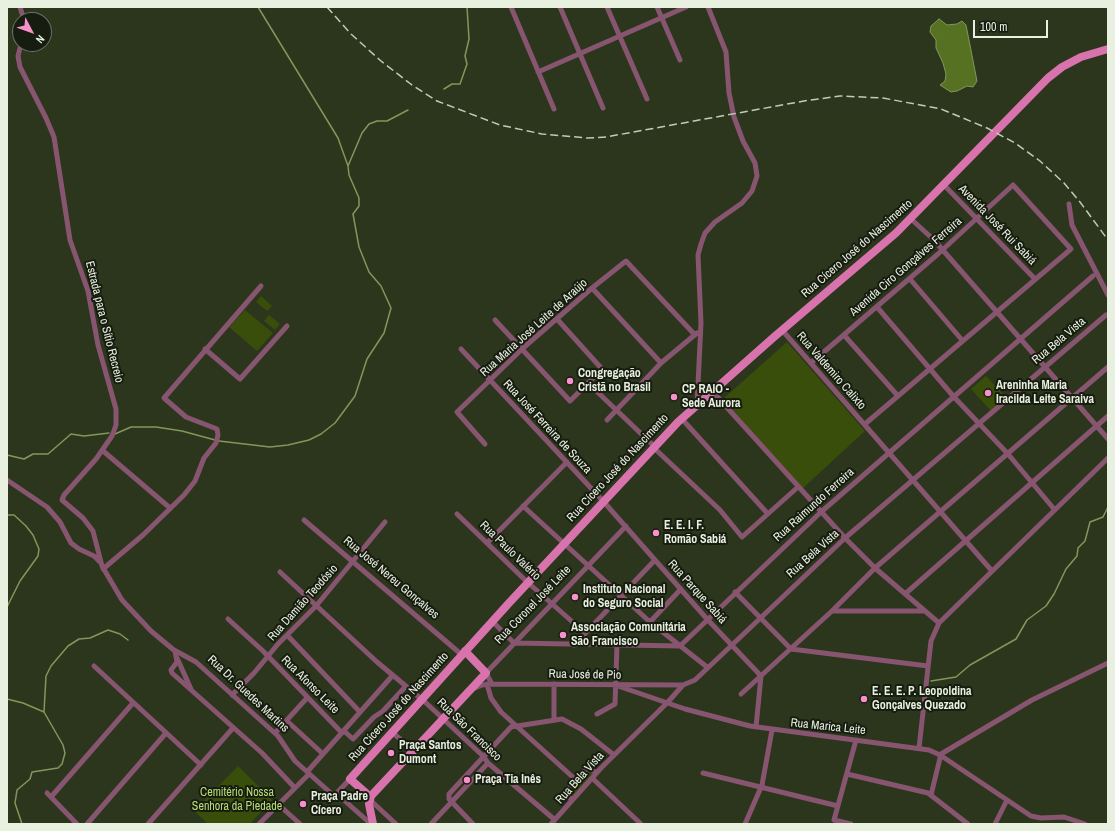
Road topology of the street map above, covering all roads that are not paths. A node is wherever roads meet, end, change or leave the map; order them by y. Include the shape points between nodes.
1 (511, 7) edge
2 (560, 7) edge
3 (607, 7) edge
4 (657, 7) edge
5 (686, 7) edge
6 (708, 7) edge
7 (662, 18) junction
8 (620, 36) junction
9 (1108, 49) edge
10 (19, 52) edge
11 (580, 54) junction
12 (680, 60) dead end
13 (538, 72) junction
14 (647, 99) dead end
15 (603, 108) dead end
16 (554, 109) dead end
17 (944, 185) junction
18 (1069, 204) dead end
19 (977, 218) junction
20 (911, 219) junction
21 (942, 251) junction
22 (1092, 276) dead end
23 (910, 279) junction
24 (1035, 279) junction
25 (261, 286) dead end
26 (592, 288) junction
27 (1108, 295) edge
28 (877, 307) junction
29 (996, 312) junction
30 (1106, 314) dead end
31 (557, 319) junction
32 (495, 320) dead end
33 (287, 326) dead end
34 (701, 330) junction
35 (782, 330) junction
36 (695, 335) junction
37 (844, 335) junction
38 (1020, 339) junction
39 (962, 340) junction
40 (205, 349) junction
41 (460, 349) dead end
42 (522, 349) junction
43 (661, 363) junction
44 (811, 364) junction
45 (1044, 366) junction
46 (1108, 367) edge
47 (930, 369) junction
48 (489, 380) junction
49 (588, 383) junction
50 (713, 392) junction
51 (898, 396) junction
52 (954, 397) junction
53 (1072, 398) junction
54 (697, 406) junction
55 (616, 410) junction
56 (1108, 416) edge
57 (682, 419) junction
58 (607, 420) dead end
59 (980, 423) junction
60 (865, 424) junction
61 (1097, 426) junction
62 (1108, 439) edge
63 (486, 444) dead end
64 (654, 447) junction
65 (102, 450) junction
66 (889, 452) junction
67 (1008, 454) junction
68 (1108, 458) edge
69 (567, 462) junction
70 (7, 480) edge
71 (914, 480) junction
72 (1032, 482) junction
73 (798, 487) junction
74 (603, 501) junction
75 (524, 506) junction
76 (170, 508) junction
77 (1054, 509) junction
78 (940, 511) junction
79 (821, 512) junction
80 (458, 514) dead end
81 (768, 514) junction
82 (304, 520) dead end
83 (385, 522) dead end
84 (626, 526) junction
85 (845, 538) junction
86 (967, 540) junction
87 (487, 543) junction
88 (563, 544) junction
89 (655, 560) junction
90 (353, 562) junction
91 (100, 563) junction
92 (587, 566) junction
93 (875, 568) junction
94 (103, 569) junction
95 (992, 571) junction
96 (280, 572) dead end
97 (528, 582) junction
98 (681, 589) junction
99 (735, 592) junction
100 (905, 594) junction
101 (621, 596) junction
102 (552, 604) junction
103 (316, 606) junction
104 (832, 611) junction
105 (925, 611) junction
106 (759, 618) junction
107 (707, 619) junction
108 (228, 620) dead end
109 (492, 621) junction
110 (650, 622) junction
111 (939, 623) junction
112 (586, 633) junction
113 (287, 635) junction
114 (514, 643) junction
115 (731, 644) junction
116 (574, 645) junction
117 (617, 645) junction
118 (680, 646) junction
119 (790, 649) junction
120 (175, 652) junction
121 (464, 653) junction
122 (267, 657) junction
123 (1108, 663) edge
124 (94, 666) dead end
125 (928, 666) junction
126 (707, 667) junction
127 (486, 673) junction
128 (393, 675) junction
129 (761, 676) junction
130 (489, 684) junction
131 (554, 684) junction
132 (683, 685) junction
133 (406, 686) junction
134 (616, 686) junction
135 (193, 692) junction
136 (741, 694) dead end
137 (232, 695) junction
138 (307, 698) junction
139 (422, 699) junction
140 (459, 701) junction
141 (133, 702) junction
142 (667, 704) junction
143 (360, 712) junction
144 (597, 714) dead end
145 (444, 719) junction
146 (554, 720) junction
147 (287, 721) junction
148 (514, 726) junction
149 (756, 727) junction
150 (233, 728) junction
151 (772, 730) junction
152 (343, 732) junction
153 (166, 733) junction
154 (393, 733) junction
155 (275, 734) junction
156 (856, 740) junction
157 (919, 748) junction
158 (414, 751) junction
159 (323, 754) junction
160 (943, 754) junction
161 (614, 755) junction
162 (483, 756) junction
163 (488, 764) junction
164 (201, 765) junction
165 (308, 773) junction
166 (596, 773) junction
167 (703, 773) dead end
168 (847, 774) junction
169 (592, 778) junction
170 (350, 779) junction
171 (576, 780) junction
172 (295, 788) junction
173 (760, 788) junction
174 (930, 794) junction
175 (336, 795) junction
176 (369, 799) junction
177 (572, 800) junction
178 (1007, 800) junction
179 (452, 803) junction
180 (279, 805) junction
181 (838, 806) junction
182 (553, 822) edge
183 (638, 823) edge
184 (77, 824) edge
185 (87, 824) edge
186 (148, 824) edge
187 (259, 824) edge
188 (300, 824) edge
189 (372, 824) edge
190 (396, 824) edge
191 (431, 824) edge
192 (473, 824) edge
193 (745, 824) edge
194 (851, 824) edge
195 (968, 824) edge
196 (995, 824) edge
197 (1085, 824) edge

1 - 13 street
2 - 11 street
3 - 8 street
4 - 7 street
5 - 7 street
6 - 34 street via 726,52 729,93 734,117 755,163 757,176 752,191 742,203 721,216 709,227 703,238 698,255
7 - 8 street
7 - 12 street
8 - 11 street
8 - 14 street
9 - 17 main road, Rua Cícero José do Nascimento via 1085,55 1060,68 1039,86
10 - 65 street, Estrada para o Sítio Recreio via 20,67 54,137 70,240 88,291 98,345 116,409 116,429
11 - 13 street
11 - 15 street
13 - 16 street
17 - 19 street, Avenida José Rui Sabiá
17 - 20 main road, Rua Cícero José do Nascimento
18 - 27 street via 1072,225
19 - 21 street, Avenida Ciro Gonçalves Ferreira
19 - 24 street, Avenida José Rui Sabiá
19 - 24 street, Avenida Ciro Gonçalves Ferreira via 1013,185 1071,249
20 - 21 street
20 - 35 main road, Rua Cícero José do Nascimento
21 - 23 street, Avenida Ciro Gonçalves Ferreira
21 - 29 street
22 - 38 street, Rua Raimundo Ferreira
23 - 28 street, Avenida Ciro Gonçalves Ferreira
23 - 39 street
24 - 29 street
25 - 40 street
26 - 31 street, Rua Maria José Leite de Araújo
26 - 36 street, Rua Maria José Leite de Araújo via 626,261
26 - 43 street
28 - 37 street, Avenida Ciro Gonçalves Ferreira
28 - 47 street
29 - 38 street
29 - 39 street
30 - 45 street, Rua Bela Vista
31 - 42 street, Rua Maria José Leite de Araújo
31 - 49 street via 602,369
32 - 42 street
33 - 40 street via 240,380
34 - 36 street
34 - 54 street
35 - 44 street, Rua Valdemiro Calixto
35 - 50 main road, Rua Cícero José do Nascimento
36 - 43 street
37 - 44 street, Avenida Ciro Gonçalves Ferreira
37 - 51 street
38 - 45 street
38 - 52 street, Rua Raimundo Ferreira
39 - 47 street
40 - 76 street via 164,398 186,417 217,429 217,440 204,458 186,493
41 - 48 street, Rua José Ferreira de Souza
42 - 48 street, Rua Maria José Leite de Araújo
42 - 49 street via 570,401
43 - 55 street
44 - 60 street, Rua Valdemiro Calixto
45 - 53 street
45 - 59 street, Rua Bela Vista
46 - 53 street
47 - 51 street
47 - 52 street
48 - 63 street, Rua Maria José Leite de Araújo via 457,412
48 - 69 street, Rua José Ferreira de Souza
49 - 55 street
50 - 54 main road, Rua Cícero José do Nascimento
50 - 73 street
51 - 60 street
52 - 59 street
52 - 66 street, Rua Raimundo Ferreira
53 - 61 street
53 - 67 street
54 - 57 main road, Rua Cícero José do Nascimento
55 - 58 street
55 - 64 street
56 - 61 street
57 - 64 main road, Rua Cícero José do Nascimento
57 - 81 street
59 - 67 street
59 - 71 street, Rua Bela Vista
60 - 66 street, Rua Valdemiro Calixto
61 - 62 street
61 - 72 street
64 - 74 main road, Rua Cícero José do Nascimento
64 - 81 street via 720,510 742,537
65 - 76 street
65 - 91 street, Estrada para o Sítio Recreio via 64,495 62,501 80,516 93,532
66 - 71 street, Rua Valdemiro Calixto
66 - 79 street, Rua Raimundo Ferreira
67 - 72 street
67 - 78 street
68 - 77 street
69 - 74 street, Rua José Ferreira de Souza
69 - 75 street
70 - 91 street via 47,507 60,522 71,543 94,556
71 - 78 street, Rua Valdemiro Calixto
71 - 85 street, Rua Bela Vista
72 - 77 street
72 - 86 street
73 - 79 street
73 - 81 street
74 - 84 street, Rua Parque Sabiá
74 - 88 main road, Rua Cícero José do Nascimento
75 - 87 street
75 - 88 street
76 - 94 street
77 - 95 street
78 - 86 street, Rua Valdemiro Calixto
78 - 93 street
79 - 85 street
79 - 99 street, Rua Raimundo Ferreira
80 - 87 street, Rua Paulo Valério
82 - 90 street, Rua José Nereu Gonçalves
83 - 90 street, Rua Damião Teodósio
84 - 89 street, Rua Parque Sabiá
84 - 92 street, Rua Coronel José Leite
85 - 93 street
85 - 106 street, Rua Bela Vista
86 - 95 street, Rua Valdemiro Calixto
86 - 100 street
87 - 97 street, Rua Paulo Valério
88 - 92 street
88 - 97 main road, Rua Cícero José do Nascimento
89 - 98 street, Rua Parque Sabiá
89 - 101 street
90 - 103 street, Rua Damião Teodósio
90 - 121 street, Rua José Nereu Gonçalves
91 - 94 street, Rua Dr. Guedes Martins
92 - 101 street
92 - 102 street, Rua Coronel José Leite
93 - 100 street
93 - 104 street
94 - 120 street, Rua Dr. Guedes Martins via 129,609
95 - 111 street
96 - 103 street, Rua São Francisco
97 - 102 street, Rua Paulo Valério
97 - 109 main road, Rua Cícero José do Nascimento
98 - 107 street, Rua Parque Sabiá
98 - 110 street
99 - 106 street
99 - 107 street, Rua Raimundo Ferreira
100 - 105 street
101 - 110 street
101 - 112 street
102 - 112 street, Rua Paulo Valério
102 - 114 street, Rua Coronel José Leite
103 - 113 street, Rua Damião Teodósio
103 - 128 street, Rua São Francisco
104 - 105 street
104 - 119 street
105 - 111 street
106 - 115 street, Rua Bela Vista
106 - 119 street
107 - 115 street, Rua Parque Sabiá
107 - 118 street, Rua Raimundo Ferreira
108 - 122 street, Rua Afonso Leite
109 - 114 street
109 - 121 main road, Rua Cícero José do Nascimento
110 - 118 street
111 - 125 street via 931,641
112 - 116 street
113 - 122 street, Rua Damião Teodósio
113 - 143 street
114 - 116 street
114 - 127 street, Rua Coronel José Leite
115 - 126 street, Rua Bela Vista
115 - 129 street, Rua Parque Sabiá
116 - 117 street
117 - 118 street
117 - 134 street
118 - 126 street
119 - 125 street
119 - 129 street
120 - 135 street
120 - 135 street via 176,663 171,672
120 - 137 street, Rua Dr. Guedes Martins via 194,660
121 - 127 main road, Rua José Nereu Gonçalves
121 - 139 main road, Rua Cícero José do Nascimento
122 - 137 street, Rua Damião Teodósio
122 - 138 street, Rua Afonso Leite
123 - 160 street via 1036,697
124 - 141 street
125 - 157 street
126 - 132 street, Rua Bela Vista via 692,683
127 - 130 street, Rua José Nereu Gonçalves
127 - 140 main road, Rua Coronel José Leite
128 - 133 street, Rua São Francisco
128 - 143 street
129 - 136 street
129 - 149 street
130 - 131 street, Rua José de Pio
130 - 140 street, Rua Coronel José Leite via 476,687
130 - 148 street, Rua José Nereu Gonçalves via 493,702
131 - 134 street, Rua José de Pio
131 - 146 street
132 - 134 street, Rua José de Pio
132 - 142 street, Rua Bela Vista
133 - 139 street, Rua São Francisco
133 - 152 street, Rua Afonso Leite via 353,739
134 - 142 street, Rua Marica Leite
134 - 144 street via 614,704
135 - 150 street
137 - 155 street, Rua Dr. Guedes Martins
138 - 147 street
138 - 152 street, Rua Afonso Leite
139 - 145 street, Rua São Francisco
139 - 154 main road, Rua Cícero José do Nascimento
140 - 145 main road, Rua Coronel José Leite
141 - 153 street
141 - 184 street via 49,795
142 - 149 street, Rua Marica Leite
142 - 161 street, Rua Bela Vista
143 - 152 street
145 - 158 main road, Rua Coronel José Leite
145 - 162 street, Rua São Francisco
146 - 148 street
146 - 161 street via 562,719 569,722
147 - 155 street
147 - 159 street, Rua Dr. Guedes Martins
148 - 162 street
148 - 171 street, Rua José Nereu Gonçalves
149 - 151 street, Rua Marica Leite
150 - 164 street
150 - 172 street via 262,753
151 - 156 street, Rua Marica Leite
151 - 173 street
152 - 159 street
153 - 164 street
153 - 185 street
154 - 158 street
154 - 170 main road, Rua Cícero José do Nascimento
155 - 165 street, Rua Dr. Guedes Martins via 282,740 294,760
156 - 157 street, Rua Marica Leite
156 - 168 street
157 - 160 street, Rua Marica Leite
158 - 176 main road, Rua Coronel José Leite
159 - 165 street
160 - 174 street
160 - 178 street
161 - 166 street, Rua Bela Vista
162 - 163 street, Rua São Francisco
162 - 179 street via 449,794
163 - 179 street
163 - 182 street, Rua São Francisco
164 - 186 street
165 - 172 street
165 - 175 street, Rua Dr. Guedes Martins
166 - 169 street, Rua Bela Vista
166 - 171 street via 587,768
167 - 173 street
168 - 174 street
168 - 181 street
169 - 177 street, Rua Bela Vista
169 - 183 street
170 - 175 street, Rua Cícero José do Nascimento
170 - 176 main road
171 - 177 street via 565,793
172 - 180 street
173 - 181 street
173 - 193 street
174 - 195 street
175 - 189 street, Rua Dr. Guedes Martins
176 - 189 main road
176 - 190 street
177 - 182 street, Rua Bela Vista
178 - 196 street
178 - 197 street via 1036,817 1064,817
179 - 191 street
179 - 192 street
180 - 187 street
180 - 188 street
181 - 194 street via 834,820

